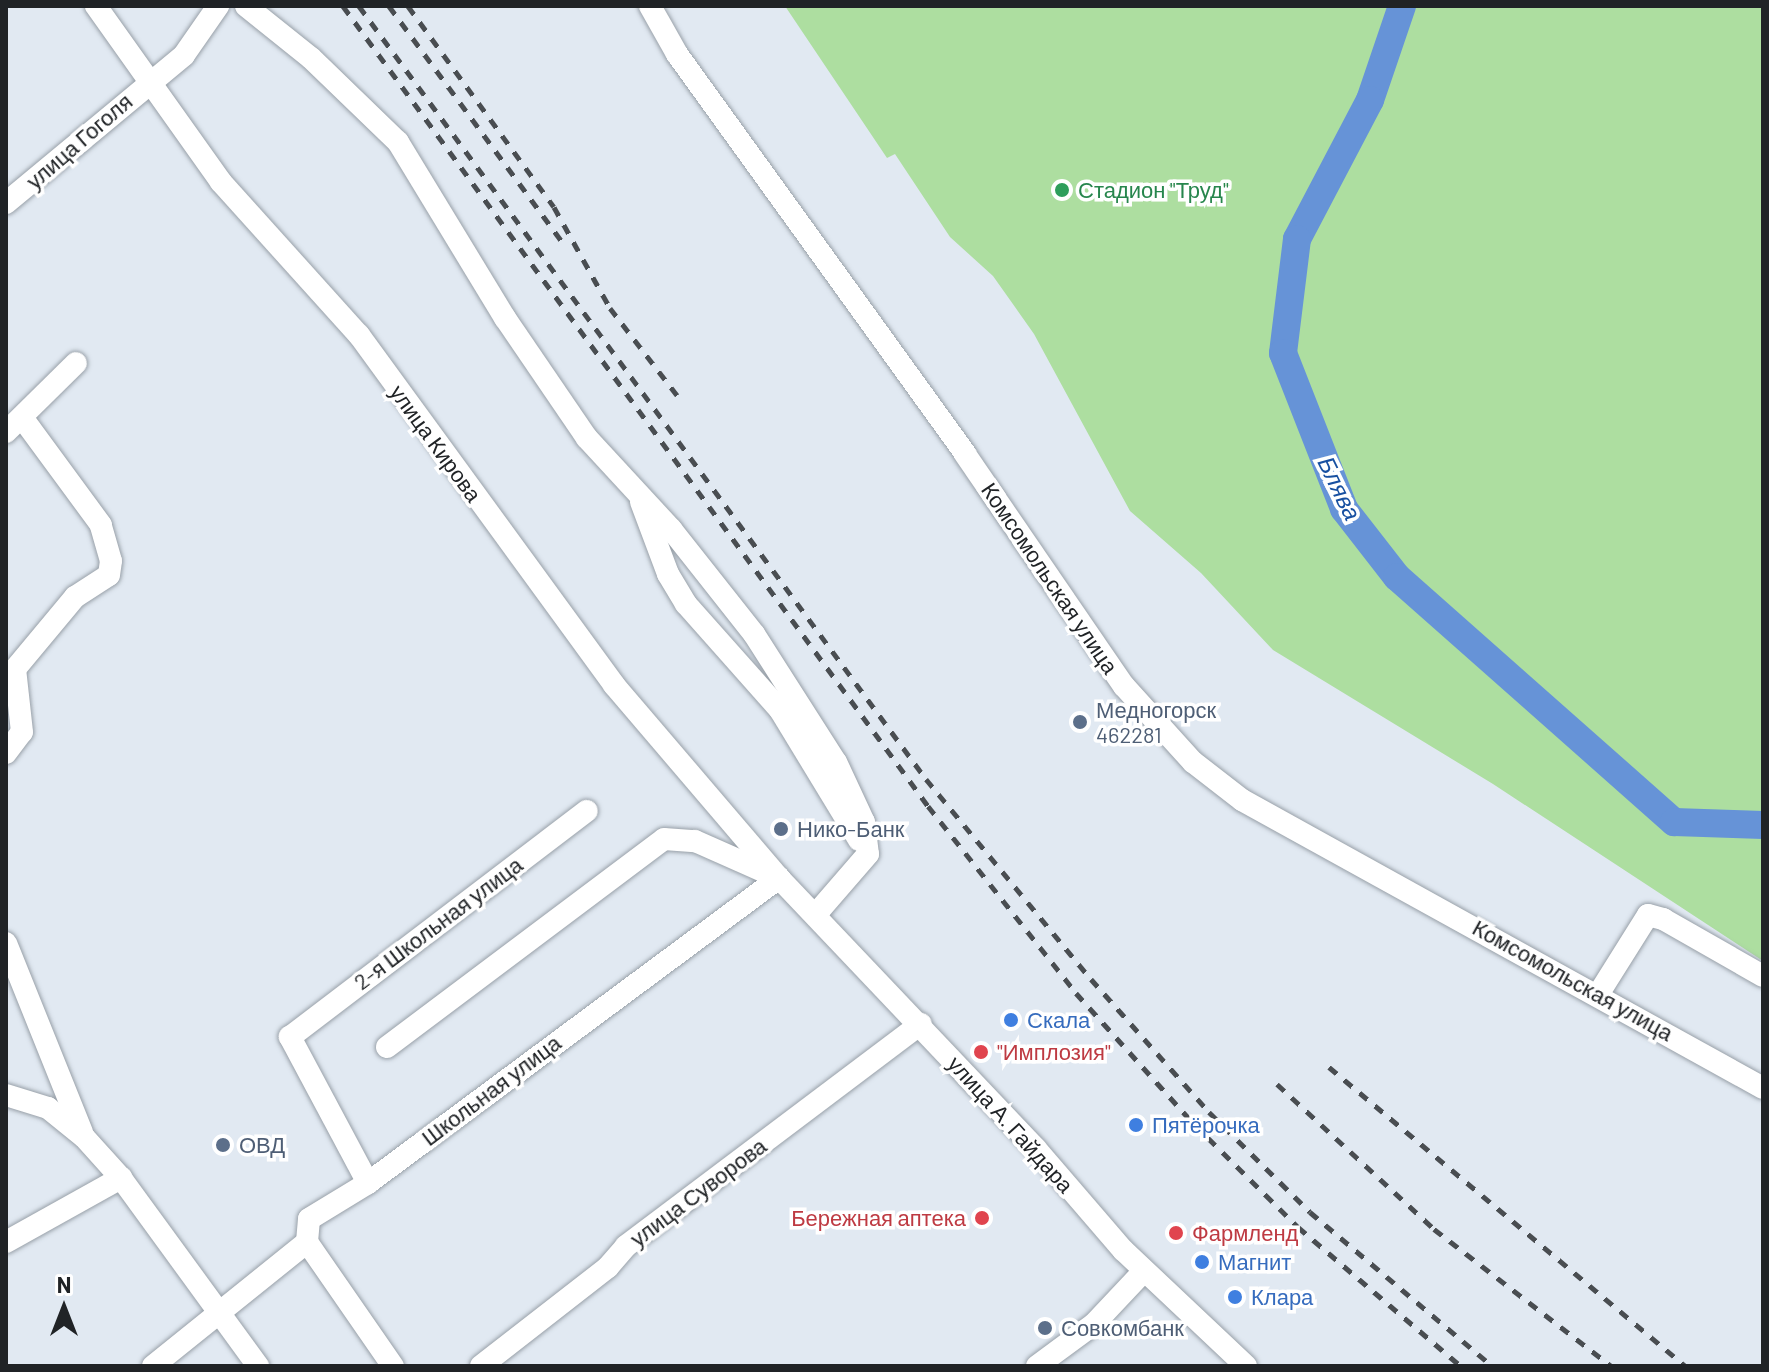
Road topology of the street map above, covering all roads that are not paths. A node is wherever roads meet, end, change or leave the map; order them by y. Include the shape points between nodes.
1 (96, 6) edge
2 (218, 6) edge
3 (246, 6) edge
4 (650, 6) edge
5 (152, 77) junction
6 (6, 203) edge
7 (76, 363) dead end
8 (14, 426) edge
9 (640, 501) junction
10 (6, 753) edge
11 (587, 811) dead end
12 (868, 854) junction
13 (779, 878) junction
14 (816, 914) junction
15 (6, 943) edge
16 (1763, 976) edge
17 (1599, 993) junction
18 (921, 1024) junction
19 (387, 1047) dead end
20 (1763, 1088) edge
21 (6, 1095) edge
22 (84, 1137) junction
23 (121, 1178) junction
24 (368, 1183) junction
25 (6, 1242) edge
26 (307, 1242) junction
27 (1143, 1272) junction
28 (219, 1311) junction
29 (153, 1366) edge
30 (258, 1366) edge
31 (393, 1366) edge
32 (481, 1366) edge
33 (1037, 1366) edge
34 (1246, 1366) edge

1 - 5 street, улица Кирова
2 - 5 street, улица Гоголя via 184,55
3 - 9 street via 311,58 398,142 505,318 587,438
4 - 17 street, Комсомольская улица via 677,54 965,454 1124,686 1193,762 1242,800
5 - 6 street, улица Гоголя
5 - 13 street, улица Кирова via 221,182 359,335 614,685
7 - 8 street
8 - 10 street via 101,525 111,561 109,575 75,597 15,669 22,732
9 - 12 street via 668,574 686,604 780,710
9 - 12 street via 671,529 754,634 836,762 864,822
11 - 24 street, 2-я Школьная улица via 290,1037
12 - 14 street
13 - 14 street, улица А. Гайдара
13 - 19 street via 695,841 664,839 593,887
13 - 24 street, Школьная улица
14 - 18 street, улица А. Гайдара
15 - 22 street
16 - 17 street via 1676,925 1648,915
17 - 20 street, Комсомольская улица
18 - 27 street, улица А. Гайдара
18 - 32 street, улица Суворова via 626,1246 608,1267
21 - 22 street via 48,1108
22 - 23 street
23 - 25 street
23 - 28 street
24 - 26 street, Школьная улица via 309,1219
26 - 28 street, Школьная улица
26 - 31 street
27 - 33 street via 1094,1324
27 - 34 street, улица А. Гайдара
28 - 29 street, Школьная улица
28 - 30 street

